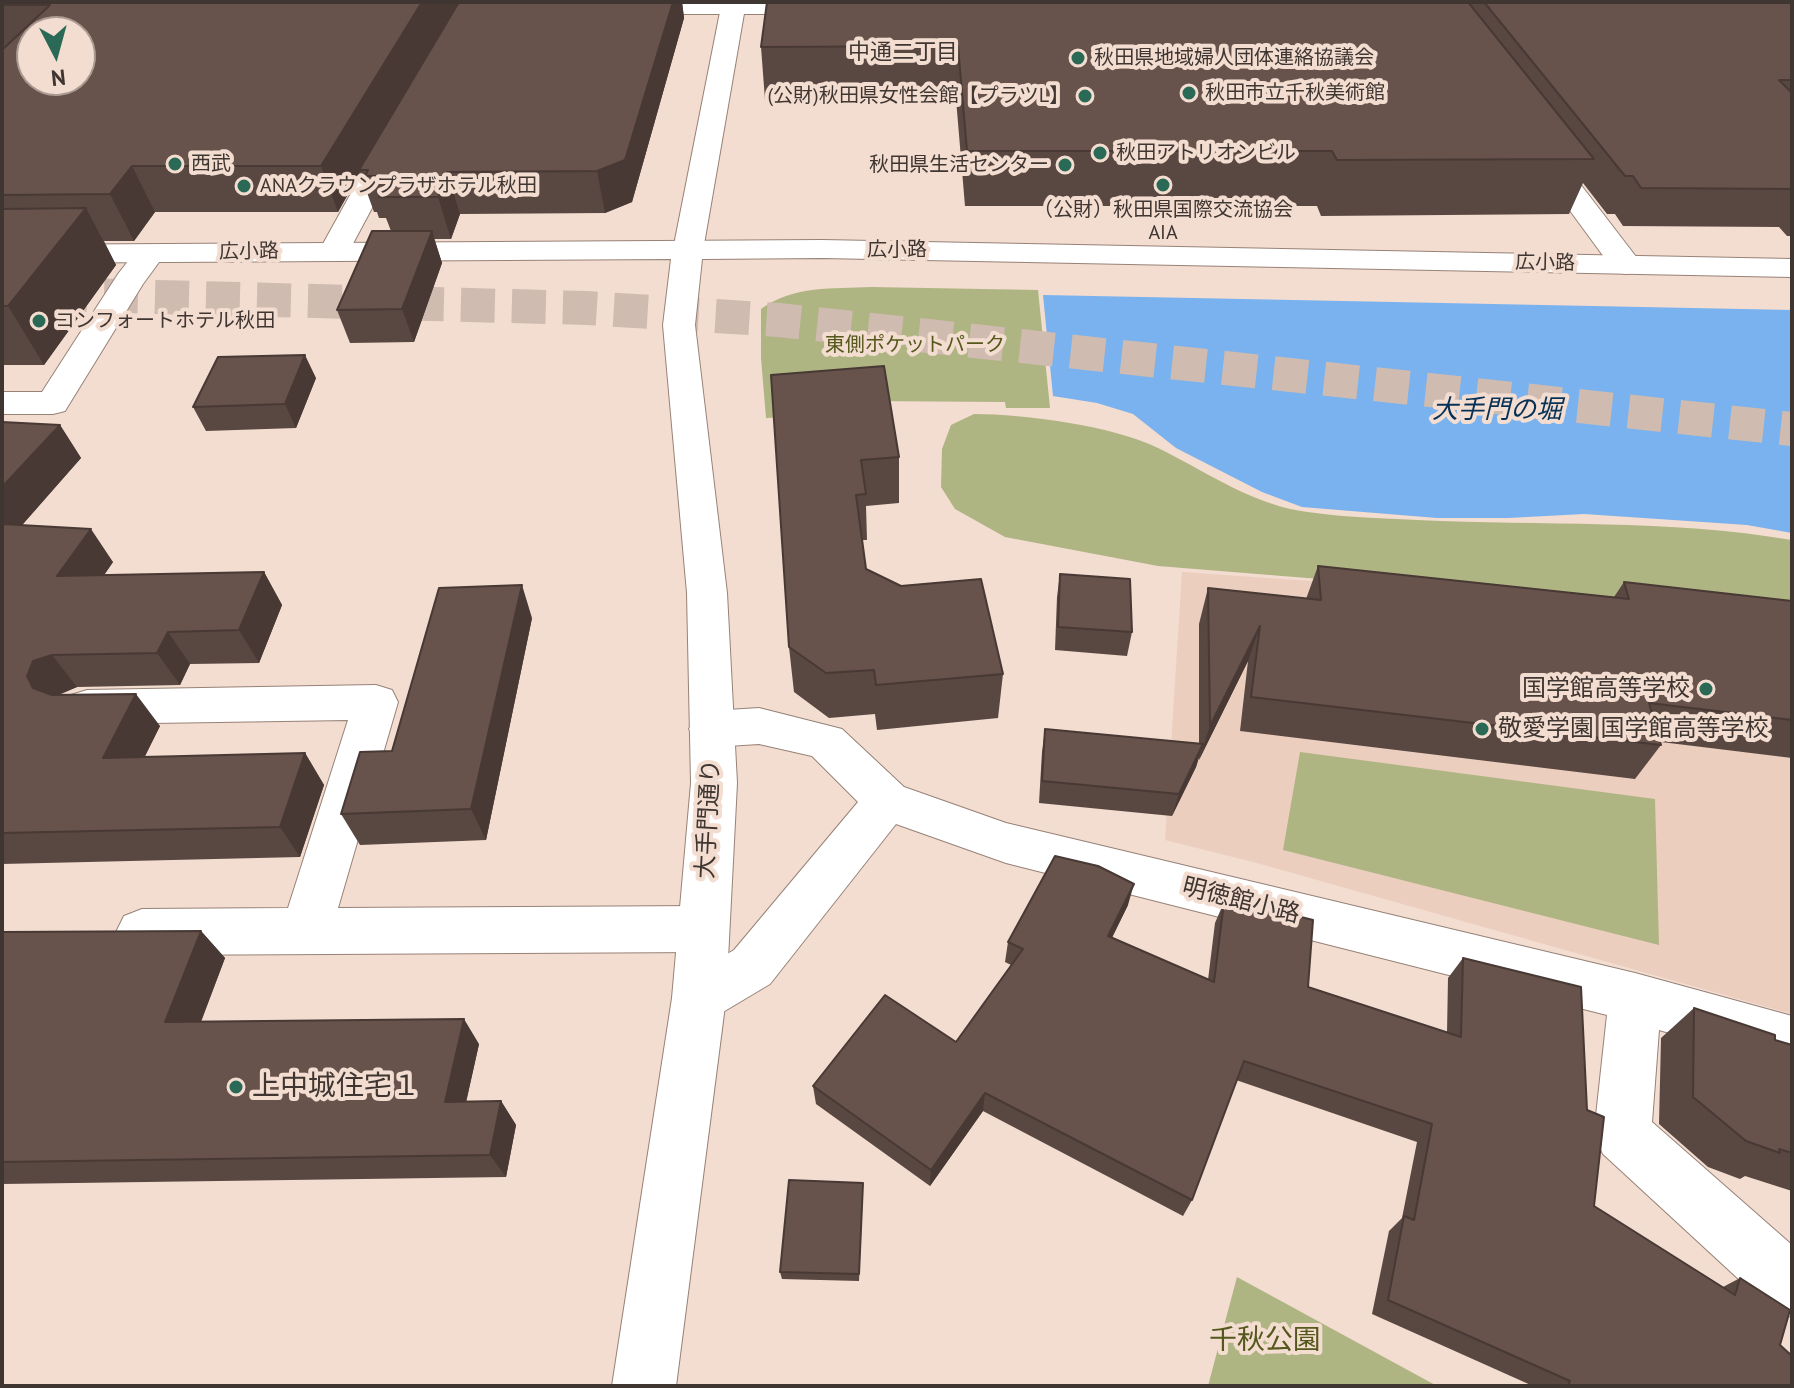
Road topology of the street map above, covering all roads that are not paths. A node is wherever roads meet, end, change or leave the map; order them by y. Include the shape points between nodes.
1 (733, 5) edge
2 (853, 7) edge
3 (603, 9) edge
4 (406, 118) edge
5 (1527, 133) edge
6 (688, 250) junction
7 (334, 251) junction
8 (2, 254) edge
9 (150, 254) junction
10 (1626, 265) junction
11 (1792, 268) edge
12 (2, 403) edge
13 (78, 707) edge
14 (712, 729) junction
15 (887, 801) junction
16 (703, 929) junction
17 (306, 931) junction
18 (93, 933) edge
19 (699, 998) junction
20 (1635, 998) junction
21 (1792, 1042) edge
22 (1792, 1286) edge
23 (644, 1386) edge

1 - 2 street
1 - 3 street
1 - 6 street, 大手門通り
4 - 7 street
5 - 10 street
6 - 7 street, 広小路
6 - 10 street, 広小路 via 941,250
6 - 14 street, 大手門通り via 679,325 707,593
7 - 9 street, 広小路
8 - 9 street, 広小路
9 - 12 street via 53,403
10 - 11 street, 広小路
13 - 17 street via 376,702
14 - 15 street, 明徳館小路 via 759,726 826,742
14 - 16 street, 大手門通り via 714,783
15 - 19 street via 752,967
15 - 20 street, 明徳館小路 via 1006,843
16 - 17 street
16 - 19 street, 大手門通り
17 - 18 street
19 - 23 street, 大手門通り
20 - 21 street, 明徳館小路
20 - 22 street via 1623,1134

